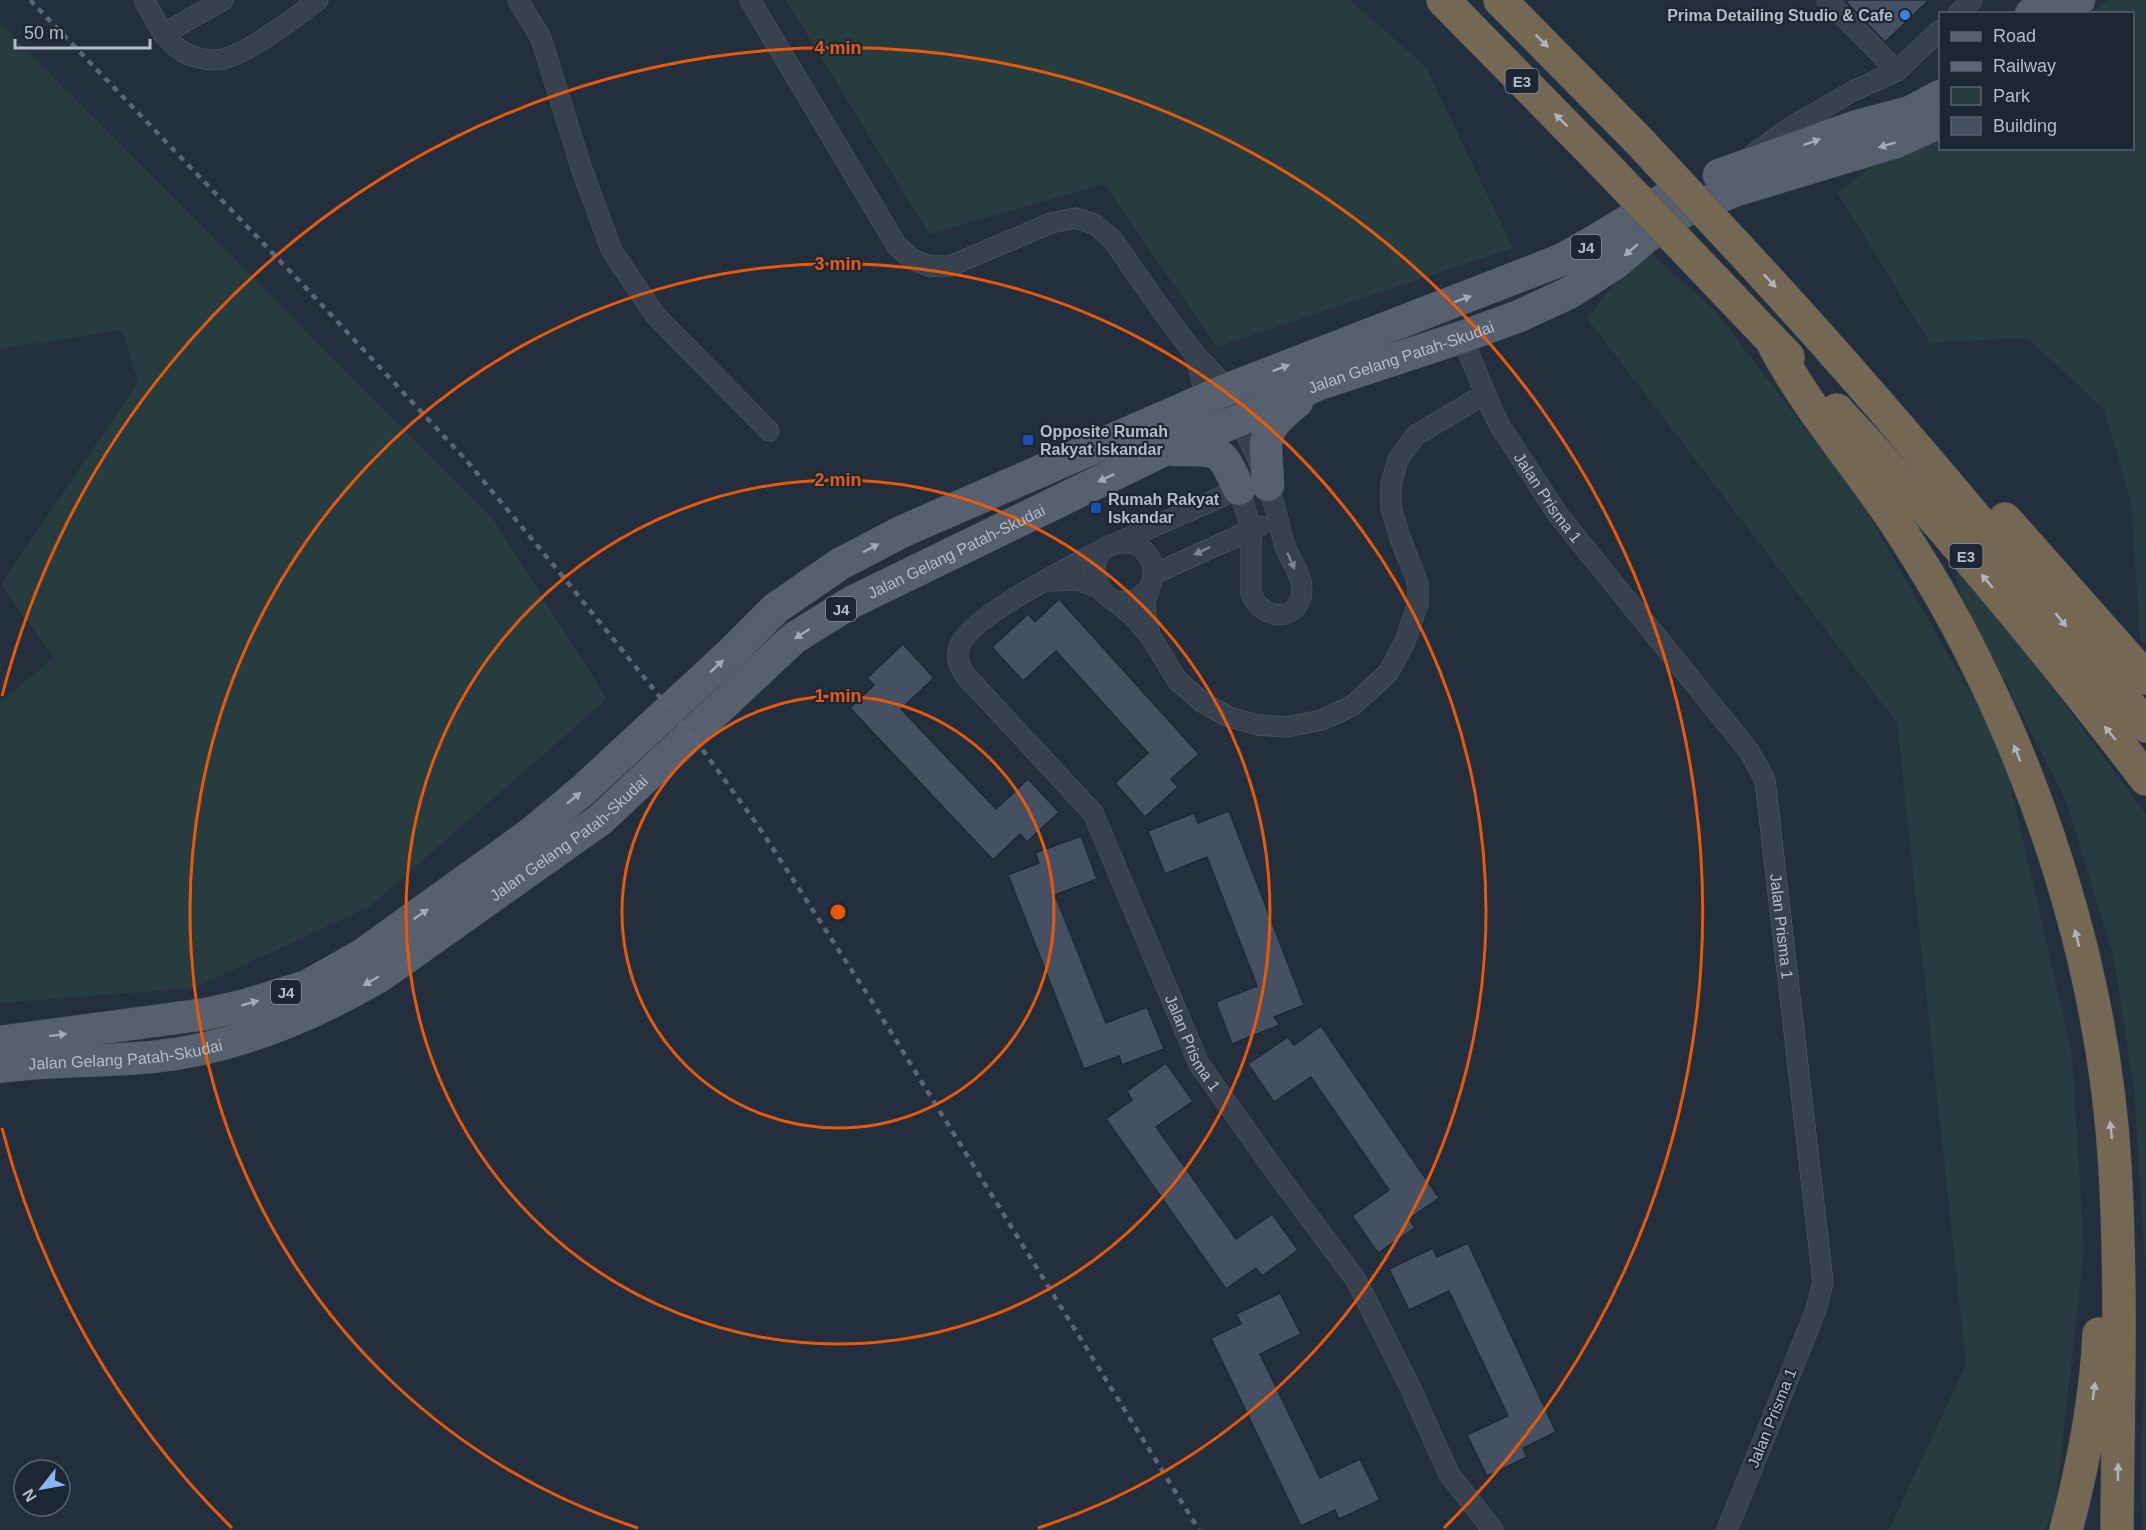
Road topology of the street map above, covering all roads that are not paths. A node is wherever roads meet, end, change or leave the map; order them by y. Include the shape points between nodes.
1 (144, 0) edge
2 (223, 0) edge
3 (518, 0) edge
4 (750, 0) edge
5 (1443, 0) edge
6 (1500, 0) edge
7 (1827, 0) edge
8 (1972, 0) edge
9 (2045, 0) edge
10 (2079, 0) edge
11 (307, 3) edge
12 (1960, 12) edge
13 (2033, 12) edge
14 (2067, 12) edge
15 (1939, 32) edge
16 (164, 34) junction
17 (1897, 71) junction
18 (1939, 97) edge
19 (1939, 123) edge
20 (1732, 170) junction
21 (1805, 319) junction
22 (1462, 337) junction
23 (1773, 343) junction
24 (1319, 384) junction
25 (1216, 394) junction
26 (1485, 394) junction
27 (1228, 425) junction
28 (769, 431) dead end
29 (1164, 450) junction
30 (1254, 487) junction
31 (1277, 520) junction
32 (1251, 529) junction
33 (1112, 545) junction
34 (1043, 581) junction
35 (1150, 582) junction
36 (1106, 594) junction
37 (1152, 639) junction
38 (2146, 678) edge
39 (2146, 726) edge
40 (2146, 779) edge
41 (0, 1042) edge
42 (0, 1067) edge
43 (2115, 1165) junction
44 (1492, 1530) edge
45 (1727, 1530) edge
46 (2066, 1530) edge
47 (2117, 1530) edge

1 - 16 street
2 - 16 street
3 - 28 street via 541,38 612,251 655,315
4 - 25 street via 897,246 912,259 929,266 950,266 1051,223 1076,218 1094,224 1112,239 1195,354
23 -> 5 highway, E3, bridge
6 -> 21 highway, E3, bridge via 1640,142
7 - 17 street
8 - 12 street
9 - 13 main road
10 - 14 main road
11 - 16 street via 238,54 220,60 180,50
15 - 17 street
17 - 20 street via 1852,91 1791,127
20 -> 18 main road, Jalan Gelang Patah-Skudai / J4 via 1854,127 1910,112
19 -> 22 main road, Jalan Gelang Patah-Skudai / J4 via 1896,142 1737,189 1686,210 1569,293
25 -> 20 main road, Jalan Gelang Patah-Skudai / J4 via 1561,260 1672,194
21 - 38 highway via 1838,338
21 -> 39 highway, E3 via 1947,483
22 - 24 main road, Jalan Gelang Patah-Skudai / J4
22 - 26 street, Jalan Prisma 1
40 -> 23 highway, E3 via 1922,503
43 -> 23 highway via 2105,1070 2087,978 2066,893 2014,743 1939,593 1895,522 1790,376
24 - 27 main road, Jalan Gelang Patah-Skudai / J4
24 - 30 main road via 1273,422
25 - 27 street
41 -> 25 main road, Jalan Gelang Patah-Skudai / J4 via 206,1014 307,986 362,955 529,836 776,608 840,564 901,532
26 - 37 street via 1416,435 1398,459 1391,484 1391,508 1418,583 1418,603 1405,642 1388,673 1352,706 1322,720 1286,727 1229,717 1202,702 1177,680
26 - 45 street, Jalan Prisma 1 via 1500,426 1559,516 1749,751 1765,780 1823,1282 1816,1310
27 - 29 main road, Jalan Gelang Patah-Skudai / J4
27 - 30 street
27 - 30 street
29 - 30 main road via 1218,453
29 -> 42 main road, Jalan Gelang Patah-Skudai / J4 via 852,603 794,638 600,820 380,976 342,998 263,1032 205,1049 152,1057
30 - 31 street
30 - 32 street
30 - 33 street, Jalan Prisma 1
31 - 32 street
31 -> 32 street via 1303,588 1295,608 1287,613 1268,613 1254,600
32 -> 35 street
33 - 34 street, Jalan Prisma 1
33 - 35 street via 1126,542 1143,549 1153,565
33 - 36 street via 1101,553 1094,570
34 - 36 street via 1078,580
34 - 44 street, Jalan Prisma 1 via 968,634 960,643 959,666 1093,813 1199,1064 1356,1280 1449,1474
35 - 36 street via 1140,597 1132,601 1122,602
35 - 37 street via 1145,616
36 - 37 street via 1136,619
46 -> 43 highway via 2087,1444 2098,1361 2100,1194
47 -> 43 highway via 2120,1306

